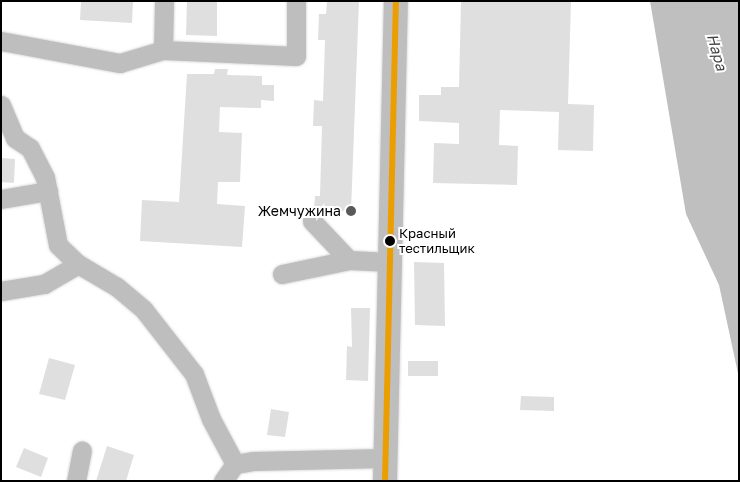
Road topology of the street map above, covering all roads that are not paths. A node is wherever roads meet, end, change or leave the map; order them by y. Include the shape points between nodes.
1 (164, 1) edge
2 (296, 1) edge
3 (396, 1) edge
4 (1, 41) edge
5 (163, 50) junction
6 (1, 105) edge
7 (6, 126) edge
8 (48, 190) junction
9 (1, 199) edge
10 (312, 221) dead end
11 (349, 260) junction
12 (390, 262) junction
13 (78, 264) junction
14 (282, 274) dead end
15 (1, 291) edge
16 (82, 451) dead end
17 (235, 464) junction
18 (385, 469) edge
19 (76, 481) edge
20 (222, 481) edge

1 - 5 street
2 - 5 street via 296,56
3 - 12 main road
4 - 5 street via 120,63
6 - 7 street
7 - 8 street via 15,138 30,148
8 - 9 street
8 - 13 street via 58,245
10 - 11 street
11 - 12 street
11 - 14 street
12 - 18 main road
13 - 15 street via 44,284
13 - 17 street via 118,287 150,317 194,374 211,419
16 - 19 street
17 - 18 street
17 - 20 street

